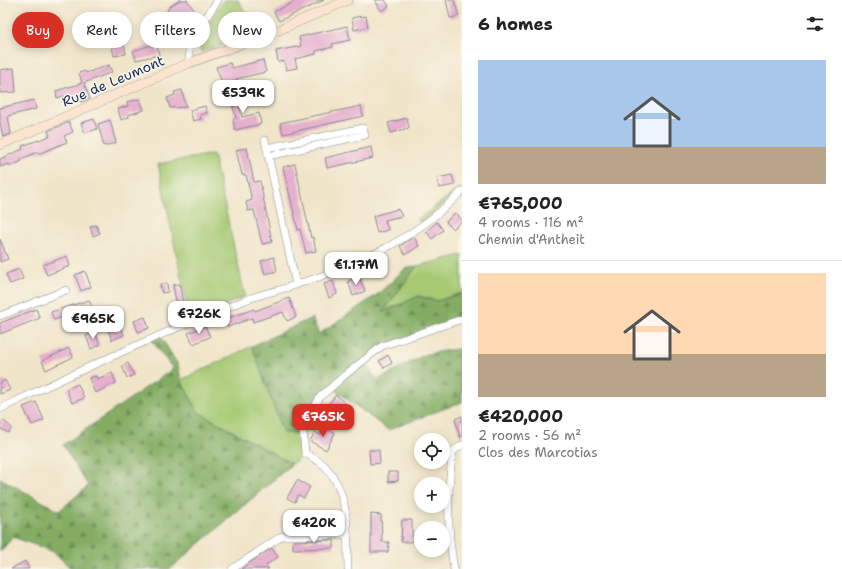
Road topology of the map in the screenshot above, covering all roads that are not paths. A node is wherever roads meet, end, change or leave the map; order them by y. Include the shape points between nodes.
1 (218, 0) edge
2 (348, 0) edge
3 (189, 63) junction
4 (265, 140) dead end
5 (0, 145) edge
6 (268, 152) junction
7 (462, 191) edge
8 (296, 285) junction
9 (66, 290) dead end
10 (0, 316) edge
11 (462, 319) edge
12 (0, 409) edge
13 (462, 445) edge
14 (347, 535) junction
15 (232, 569) edge
16 (348, 569) edge
17 (454, 569) edge

1 - 3 street via 189,42
2 - 3 street, Rue de Leumont via 272,33
3 - 5 street, Rue de Leumont
4 - 6 street
6 - 6 street via 366,136 363,128
6 - 8 street
7 - 8 street via 443,211 414,233 387,248
8 - 12 street via 245,300 87,366
9 - 10 street
11 - 14 street via 382,346 320,397 302,429 304,453 325,466 338,485 346,505
13 - 17 street via 453,451 448,481 450,546
14 - 15 street via 282,536
14 - 16 street

